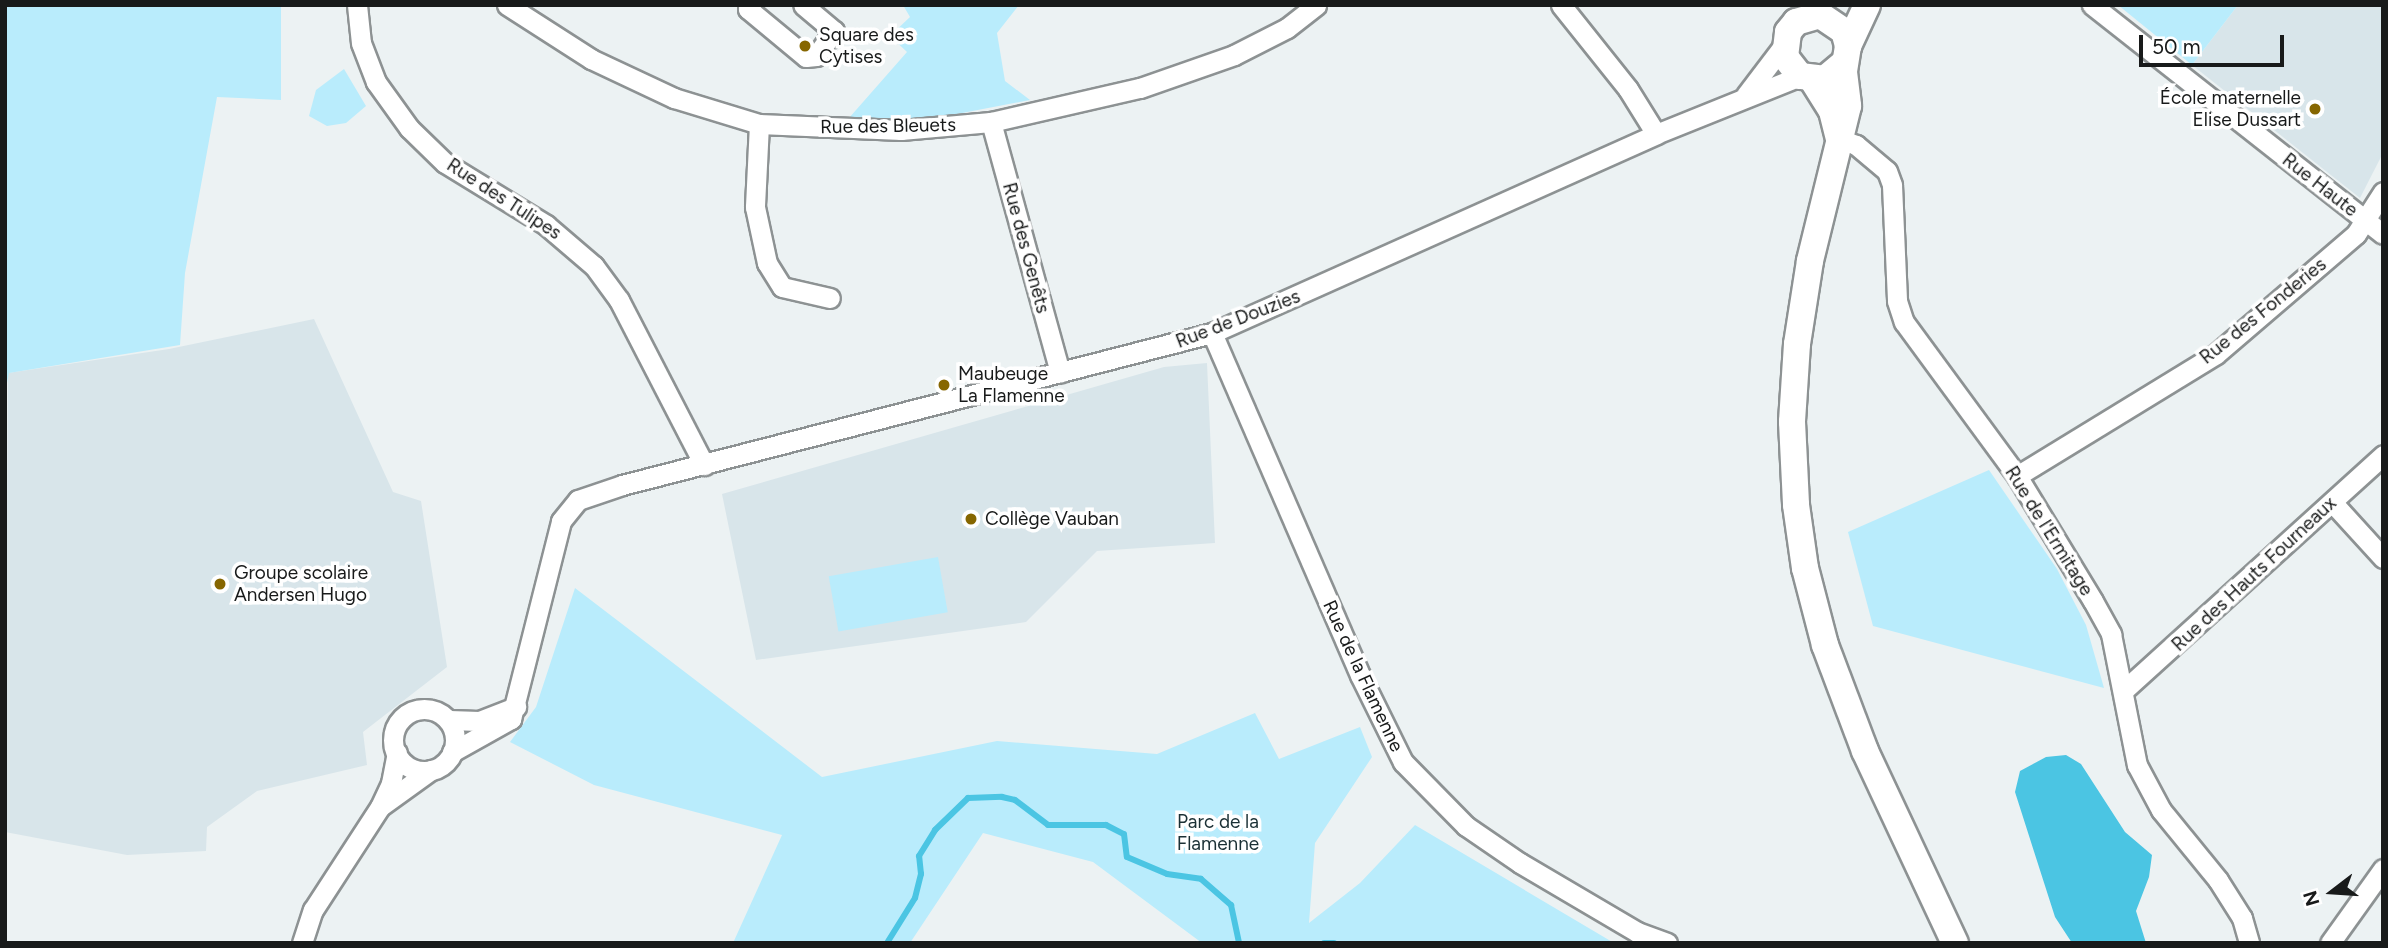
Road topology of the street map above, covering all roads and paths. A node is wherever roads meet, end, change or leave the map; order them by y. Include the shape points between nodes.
1 (357, 5) edge
2 (507, 5) edge
3 (751, 5) edge
4 (803, 5) edge
5 (1316, 5) edge
6 (1561, 5) edge
7 (1784, 5) edge
8 (1867, 5) edge
9 (2092, 5) edge
10 (528, 11) edge
11 (1829, 11) edge
12 (1786, 38) junction
13 (1846, 55) junction
14 (1806, 78) junction
15 (1746, 95) junction
16 (991, 122) junction
17 (759, 124) junction
18 (1656, 134) junction
19 (1839, 139) junction
20 (2383, 192) edge
21 (2366, 221) junction
22 (2383, 234) edge
23 (830, 298) dead end
24 (1212, 333) junction
25 (1060, 373) junction
26 (2383, 455) edge
27 (704, 465) junction
28 (2017, 476) junction
29 (2332, 502) junction
30 (2383, 558) edge
31 (2123, 691) junction
32 (517, 706) junction
33 (449, 720) junction
34 (452, 752) junction
35 (397, 753) junction
36 (431, 770) junction
37 (380, 807) junction
38 (2383, 869) edge
39 (1954, 942) edge
40 (302, 943) edge
41 (1667, 943) edge
42 (2249, 943) edge
43 (2330, 943) edge

1 - 27 street, Rue des Tulipes via 361,43 376,82 409,128 446,163 546,225 594,266 619,300
2 - 10 street, Rue des Bleuets
3 - 4 street via 748,9 806,57 816,56 834,31
5 - 16 street, Rue des Bleuets via 1287,27 1183,75
6 - 18 street via 1628,89
7 - 12 main road
8 - 13 main road
9 - 21 street, Rue Haute
10 - 17 street, Rue des Bleuets via 591,59 674,98
11 - 12 main road via 1807,16
11 - 13 main road via 1844,30
12 - 14 main road via 1791,68
12 - 15 street, Rue de Douzies
13 - 14 main road via 1825,79
13 - 19 main road via 1848,106
14 - 15 street, Rue de Douzies
14 - 19 main road via 1832,111
15 - 18 street, Rue de Douzies
16 - 17 street, Rue des Bleuets via 901,130
16 - 25 street, Rue des Genêts
17 - 23 street via 755,207 767,263 782,287
18 - 24 street, Rue de Douzies
19 - 28 street, Rue de l'Ermitage via 1856,145 1887,171 1892,185 1897,301 1904,322
19 - 39 main road via 1810,261 1797,345 1793,465 1805,568 1825,645 1865,751
20 - 21 street, Rue des Fonderies
21 - 22 street, Rue Haute
21 - 28 street, Rue des Fonderies via 2216,354
24 - 25 street, Rue de Douzies
24 - 41 street, Rue de la Flamenne via 1360,675 1403,762 1466,826 1509,856 1637,932
25 - 27 street, Rue de Douzies
26 - 29 street, Rue des Hauts Fourneaux
27 - 32 street, Rue de Douzies via 579,500 561,521
28 - 31 street, Rue de l'Ermitage via 2111,634
29 - 30 street
29 - 31 street, Rue des Hauts Fourneaux
31 - 42 street, Rue de l'Ermitage via 2137,765 2161,810 2218,880 2242,918
32 - 33 street via 479,721
32 - 34 street via 511,719
33 - 34 street via 454,734
33 - 35 street via 428,709 408,713 395,729
34 - 36 street
35 - 36 street via 412,769
35 - 37 street
36 - 37 street
37 - 40 street via 313,910
38 - 43 street

